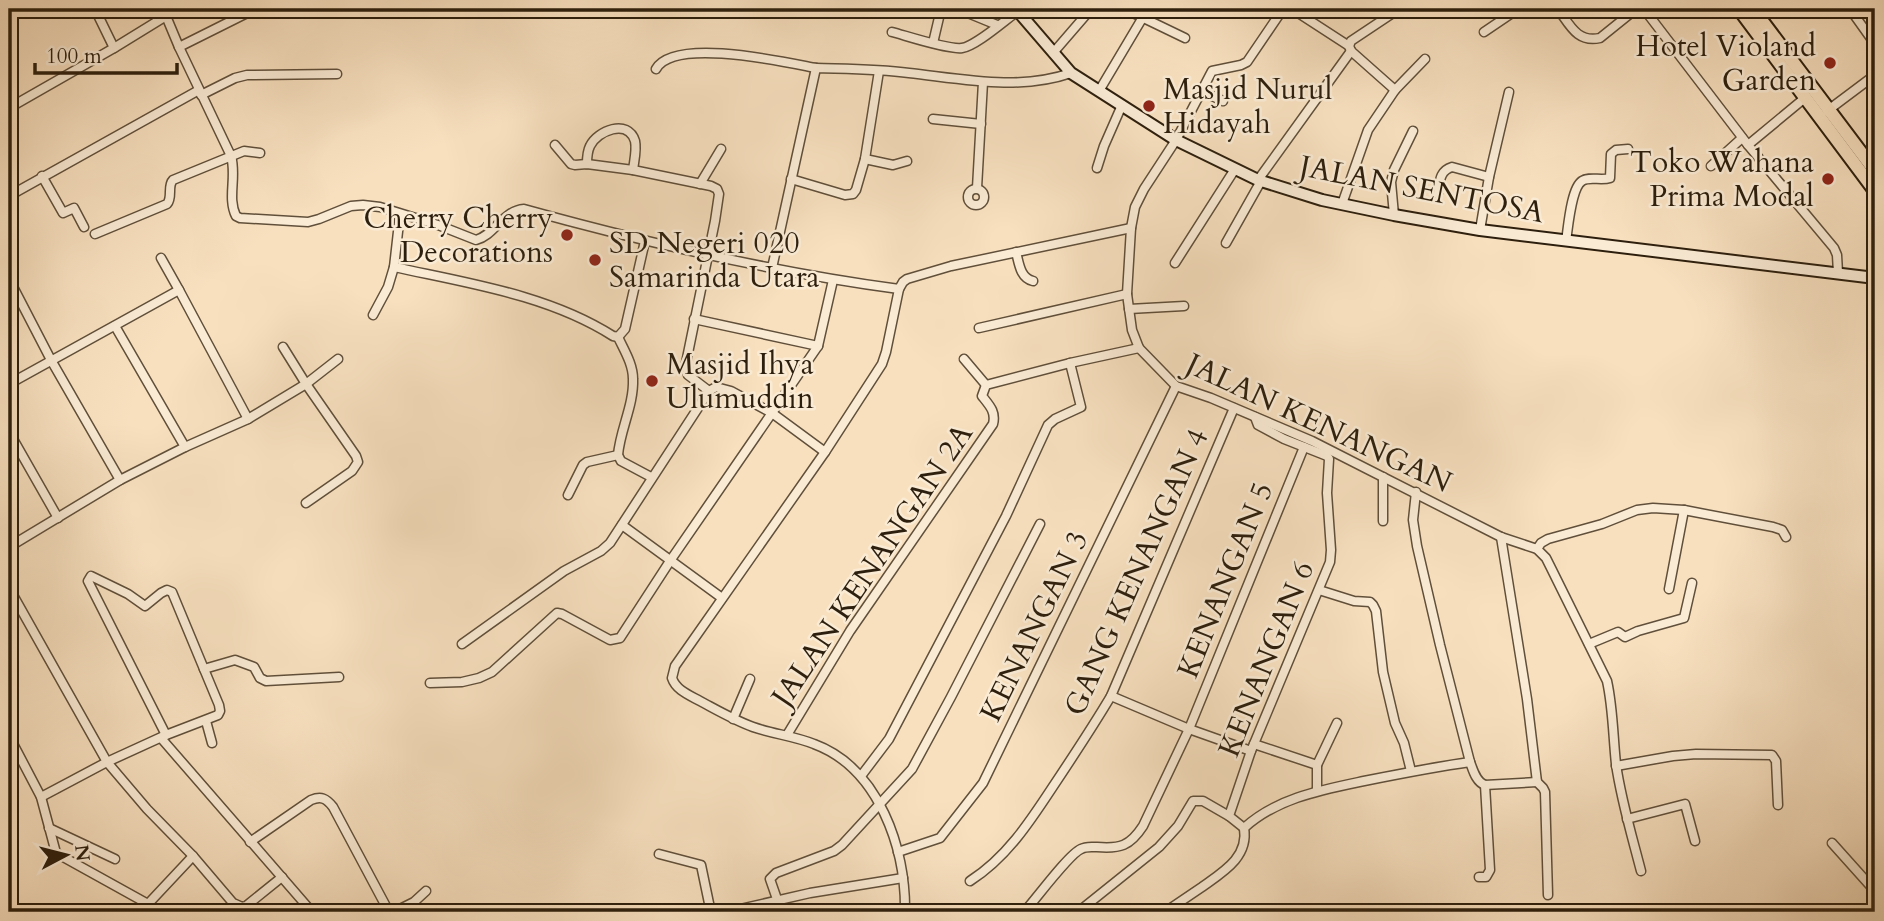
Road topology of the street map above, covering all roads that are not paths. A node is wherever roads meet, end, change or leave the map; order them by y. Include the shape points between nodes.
1 (95, 9) edge
2 (255, 9) edge
3 (941, 9) edge
4 (958, 9) edge
5 (1091, 9) edge
6 (1283, 9) edge
7 (1292, 9) edge
8 (1399, 9) edge
9 (1518, 9) edge
10 (1558, 9) edge
11 (1636, 9) edge
12 (1644, 9) edge
13 (1739, 9) edge
14 (1753, 9) edge
15 (1850, 9) edge
16 (1017, 10) edge
17 (1129, 11) dead end
18 (167, 12) edge
19 (1143, 17) junction
20 (997, 26) junction
21 (892, 32) dead end
22 (1484, 32) dead end
23 (1185, 37) dead end
24 (933, 43) junction
25 (1875, 44) edge
26 (179, 47) junction
27 (114, 48) junction
28 (1350, 48) junction
29 (1053, 54) junction
30 (1425, 59) dead end
31 (816, 68) junction
32 (656, 69) dead end
33 (879, 71) junction
34 (1071, 73) junction
35 (337, 74) dead end
36 (1875, 75) edge
37 (984, 82) junction
38 (1395, 90) junction
39 (1099, 91) junction
40 (1201, 91) junction
41 (200, 92) junction
42 (1509, 92) dead end
43 (1805, 97) junction
44 (1223, 101) dead end
45 (1122, 105) junction
46 (9, 108) edge
47 (1824, 113) junction
48 (933, 119) dead end
49 (981, 124) junction
50 (1413, 131) dead end
51 (1176, 140) junction
52 (1745, 142) junction
53 (555, 145) dead end
54 (721, 149) dead end
55 (1628, 149) dead end
56 (260, 153) dead end
57 (231, 156) junction
58 (865, 159) junction
59 (906, 161) dead end
60 (587, 164) junction
61 (1711, 166) dead end
62 (1097, 168) dead end
63 (1235, 169) junction
64 (633, 170) junction
65 (1875, 171) edge
66 (42, 176) junction
67 (1489, 177) junction
68 (791, 179) junction
69 (1259, 180) junction
70 (699, 184) junction
71 (976, 188) dead end
72 (1875, 191) edge
73 (1438, 194) dead end
74 (9, 196) edge
75 (1342, 204) junction
76 (400, 214) junction
77 (1394, 215) junction
78 (84, 228) dead end
79 (1131, 228) junction
80 (1480, 230) junction
81 (95, 233) dead end
82 (645, 241) junction
83 (1566, 241) junction
84 (1226, 243) dead end
85 (1016, 252) junction
86 (708, 255) junction
87 (161, 258) dead end
88 (1175, 263) dead end
89 (394, 267) junction
90 (772, 268) junction
91 (1838, 274) junction
92 (1874, 277) edge
93 (9, 279) edge
94 (833, 280) junction
95 (1033, 281) dead end
96 (178, 289) junction
97 (900, 289) junction
98 (1127, 294) junction
99 (1184, 306) dead end
100 (1129, 309) junction
101 (373, 315) dead end
102 (694, 319) junction
103 (116, 326) junction
104 (979, 328) dead end
105 (618, 337) junction
106 (818, 346) junction
107 (283, 347) dead end
108 (1139, 348) junction
109 (338, 359) dead end
110 (964, 359) dead end
111 (51, 360) junction
112 (1070, 363) junction
113 (9, 384) edge
114 (306, 384) junction
115 (986, 385) junction
116 (1176, 386) junction
117 (709, 391) junction
118 (1234, 408) junction
119 (772, 414) junction
120 (1255, 417) junction
121 (248, 419) junction
122 (9, 432) edge
123 (185, 447) junction
124 (1304, 447) junction
125 (825, 452) junction
126 (618, 456) junction
127 (651, 477) junction
128 (1383, 477) junction
129 (120, 480) junction
130 (1416, 492) junction
131 (568, 495) dead end
132 (306, 503) dead end
133 (1684, 510) junction
134 (58, 518) junction
135 (1383, 521) dead end
136 (1040, 524) dead end
137 (622, 526) junction
138 (1501, 537) junction
139 (1786, 537) dead end
140 (9, 547) edge
141 (1537, 549) junction
142 (670, 561) junction
143 (1692, 583) dead end
144 (9, 588) edge
145 (1669, 589) dead end
146 (1319, 590) junction
147 (722, 598) junction
148 (462, 644) dead end
149 (1588, 644) junction
150 (204, 668) junction
151 (339, 677) dead end
152 (750, 679) dead end
153 (430, 683) dead end
154 (1111, 696) junction
155 (733, 719) junction
156 (206, 721) junction
157 (1337, 723) dead end
158 (1189, 729) junction
159 (787, 735) junction
160 (9, 736) edge
161 (164, 736) junction
162 (212, 743) dead end
163 (1252, 747) junction
164 (107, 762) junction
165 (1470, 762) junction
166 (1317, 765) junction
167 (1616, 766) junction
168 (1411, 771) junction
169 (860, 776) junction
170 (1537, 782) junction
171 (1485, 785) junction
172 (1317, 791) junction
173 (41, 797) junction
174 (1777, 805) dead end
175 (880, 806) junction
176 (1229, 816) junction
177 (1627, 819) junction
178 (49, 828) junction
179 (1244, 828) junction
180 (1695, 841) dead end
181 (250, 842) junction
182 (1832, 844) dead end
183 (898, 852) junction
184 (659, 853) dead end
185 (192, 856) junction
186 (115, 859) dead end
187 (1641, 871) dead end
188 (282, 877) junction
189 (1479, 877) dead end
190 (903, 878) junction
191 (970, 881) dead end
192 (426, 891) dead end
193 (1875, 891) edge
194 (1548, 895) dead end
195 (778, 902) junction
196 (148, 904) junction
197 (905, 911) edge
198 (1025, 911) edge
199 (155, 912) edge
200 (312, 912) edge
201 (391, 912) edge
202 (714, 912) edge
203 (727, 912) edge
204 (928, 912) edge
205 (1078, 912) edge
206 (1165, 912) edge

1 - 27 street
2 - 26 street
3 - 24 street
4 - 20 street
5 - 29 street
6 - 40 street, JALAN KENANGAN via 1247,62 1212,71
7 - 28 street
8 - 28 street via 1351,41
9 - 22 street
10 - 11 street via 1578,35 1593,40
12 - 52 street
13 - 43 main road
14 - 47 main road
15 - 25 street
16 - 20 street
16 - 29 street, JALAN SENTOSA
17 - 19 street
18 - 26 street
18 - 27 street
19 - 23 street
19 - 39 street
20 - 24 street via 962,48
21 - 24 street
26 - 41 street
27 - 46 street
28 - 38 street
28 - 69 street
29 - 34 street, JALAN SENTOSA
30 - 38 street
31 - 32 street via 700,52 666,59
31 - 33 street
31 - 68 street
33 - 37 street
33 - 58 street
34 - 37 street via 1054,79
34 - 39 street, JALAN SENTOSA
35 - 41 street via 247,75
36 - 47 street
37 - 49 street
38 - 75 street via 1368,130
39 - 45 street, JALAN SENTOSA
40 - 44 street
40 - 51 street, JALAN KENANGAN
41 - 57 street
41 - 66 street
42 - 67 street
43 - 47 main road
43 - 52 street
45 - 51 street, JALAN SENTOSA
45 - 62 street
47 - 65 main road
47 - 72 main road
48 - 49 street
49 - 71 street
50 - 77 street via 1391,182
51 - 63 street, JALAN SENTOSA
51 - 79 street, JALAN KENANGAN via 1135,206
52 - 61 street
52 - 91 street via 1834,248
53 - 60 street via 571,164
54 - 70 street
55 - 83 street via 1611,153 1611,174 1606,180 1585,179 1578,185
56 - 57 street via 244,151
57 - 76 street via 233,207 240,218 307,222 357,205
57 - 81 street via 172,180 167,204
58 - 59 street via 893,165
58 - 68 street via 856,190 849,195
60 - 64 street
60 - 64 street via 590,145 607,130 618,128 628,131 636,144
63 - 69 street, JALAN SENTOSA
63 - 88 street
64 - 70 street
66 - 74 street
66 - 78 street via 63,213 74,208
67 - 73 street via 1447,168
67 - 80 street
68 - 90 street
69 - 75 street, JALAN SENTOSA
69 - 84 street
70 - 86 street via 717,189 719,194
75 - 77 street, JALAN SENTOSA
76 - 82 street via 476,240 515,210 524,209
76 - 89 street
77 - 80 street, JALAN SENTOSA
79 - 85 street
79 - 98 street, JALAN KENANGAN
80 - 83 street, JALAN SENTOSA
82 - 86 street
82 - 105 street via 625,330
83 - 91 street, JALAN SENTOSA
85 - 95 street via 1021,272
85 - 97 street via 907,279
86 - 90 street
86 - 102 street
87 - 96 street
89 - 101 street
89 - 105 street via 569,312
90 - 94 street
91 - 92 street, JALAN SENTOSA
93 - 111 street
94 - 97 street
94 - 106 street
96 - 103 street
96 - 121 street
97 - 125 street via 882,363
98 - 100 street, JALAN KENANGAN
98 - 104 street
99 - 100 street
100 - 108 street, JALAN KENANGAN
102 - 106 street
102 - 117 street via 686,369
103 - 111 street
103 - 123 street
105 - 126 street via 634,381
106 - 119 street
107 - 114 street
108 - 112 street
108 - 116 street, JALAN KENANGAN
109 - 114 street
110 - 115 street
111 - 113 street
111 - 129 street
112 - 115 street
112 - 169 street via 1081,407 1048,425 1006,516 889,739
114 - 121 street
114 - 132 street via 358,462
115 - 159 street, JALAN KENANGAN 2A via 982,396 993,410 993,424 850,631
116 - 118 street, JALAN KENANGAN
116 - 183 street, KENANGAN 3 via 983,783 940,838
117 - 119 street via 723,388
117 - 127 street
118 - 120 street, JALAN KENANGAN
118 - 154 street, GANG KENANGAN 4
119 - 125 street
119 - 142 street
120 - 124 street, KENANGAN 6 via 1258,425
120 - 128 street, JALAN KENANGAN
121 - 123 street
122 - 134 street
123 - 129 street
124 - 146 street, KENANGAN 6 via 1327,456 1330,463 1326,493 1331,557
124 - 158 street, KENANGAN 5
125 - 147 street
126 - 127 street
126 - 131 street via 583,465
127 - 137 street
128 - 130 street, JALAN KENANGAN
128 - 135 street
129 - 134 street
130 - 138 street, JALAN KENANGAN
130 - 165 street via 1413,520 1417,546
133 - 139 street via 1773,527
133 - 141 street via 1637,510 1548,539
133 - 145 street
134 - 140 street
136 - 175 street via 912,769
137 - 142 street
137 - 148 street via 601,551
138 - 141 street, JALAN KENANGAN
138 - 170 street
141 - 149 street via 1546,558
142 - 147 street
142 - 153 street via 620,638 610,640 558,613 492,672 462,682
143 - 149 street via 1684,618
144 - 164 street
146 - 163 street, KENANGAN 6
146 - 168 street via 1373,604 1390,704
147 - 155 street via 675,666 672,678 678,688
149 - 167 street via 1610,694
150 - 151 street via 235,660 254,667 266,681
150 - 156 street via 220,711
150 - 161 street via 172,592 161,593 145,606 89,578
152 - 155 street
154 - 158 street
154 - 191 street, GANG KENANGAN 4 via 1016,840
155 - 159 street
156 - 161 street
156 - 162 street
157 - 166 street
158 - 163 street
158 - 198 street, KENANGAN 5 via 1139,833 1115,849 1080,849
159 - 169 street via 831,752
160 - 173 street
161 - 164 street
161 - 181 street
163 - 166 street
163 - 176 street, KENANGAN 6
164 - 173 street
164 - 185 street
165 - 168 street
165 - 171 street via 1476,778
166 - 172 street
167 - 174 street via 1696,754 1772,755
167 - 177 street
168 - 172 street
169 - 175 street
170 - 171 street
170 - 194 street via 1545,792
171 - 189 street via 1490,870 1486,877
172 - 179 street via 1269,809
173 - 178 street
175 - 183 street
175 - 195 street via 834,851 776,873 771,879
176 - 179 street
176 - 205 street via 1203,801 1193,801 1159,847
177 - 180 street via 1685,804
177 - 187 street
178 - 186 street
178 - 196 street via 59,855
179 - 206 street via 1244,846 1234,862
181 - 188 street
181 - 201 street via 311,800 327,800
182 - 193 street
183 - 190 street
184 - 202 street via 701,864
185 - 188 street via 233,903 242,907
185 - 196 street
188 - 200 street
190 - 195 street
190 - 197 street
192 - 201 street
195 - 203 street
196 - 199 street
197 - 204 street

